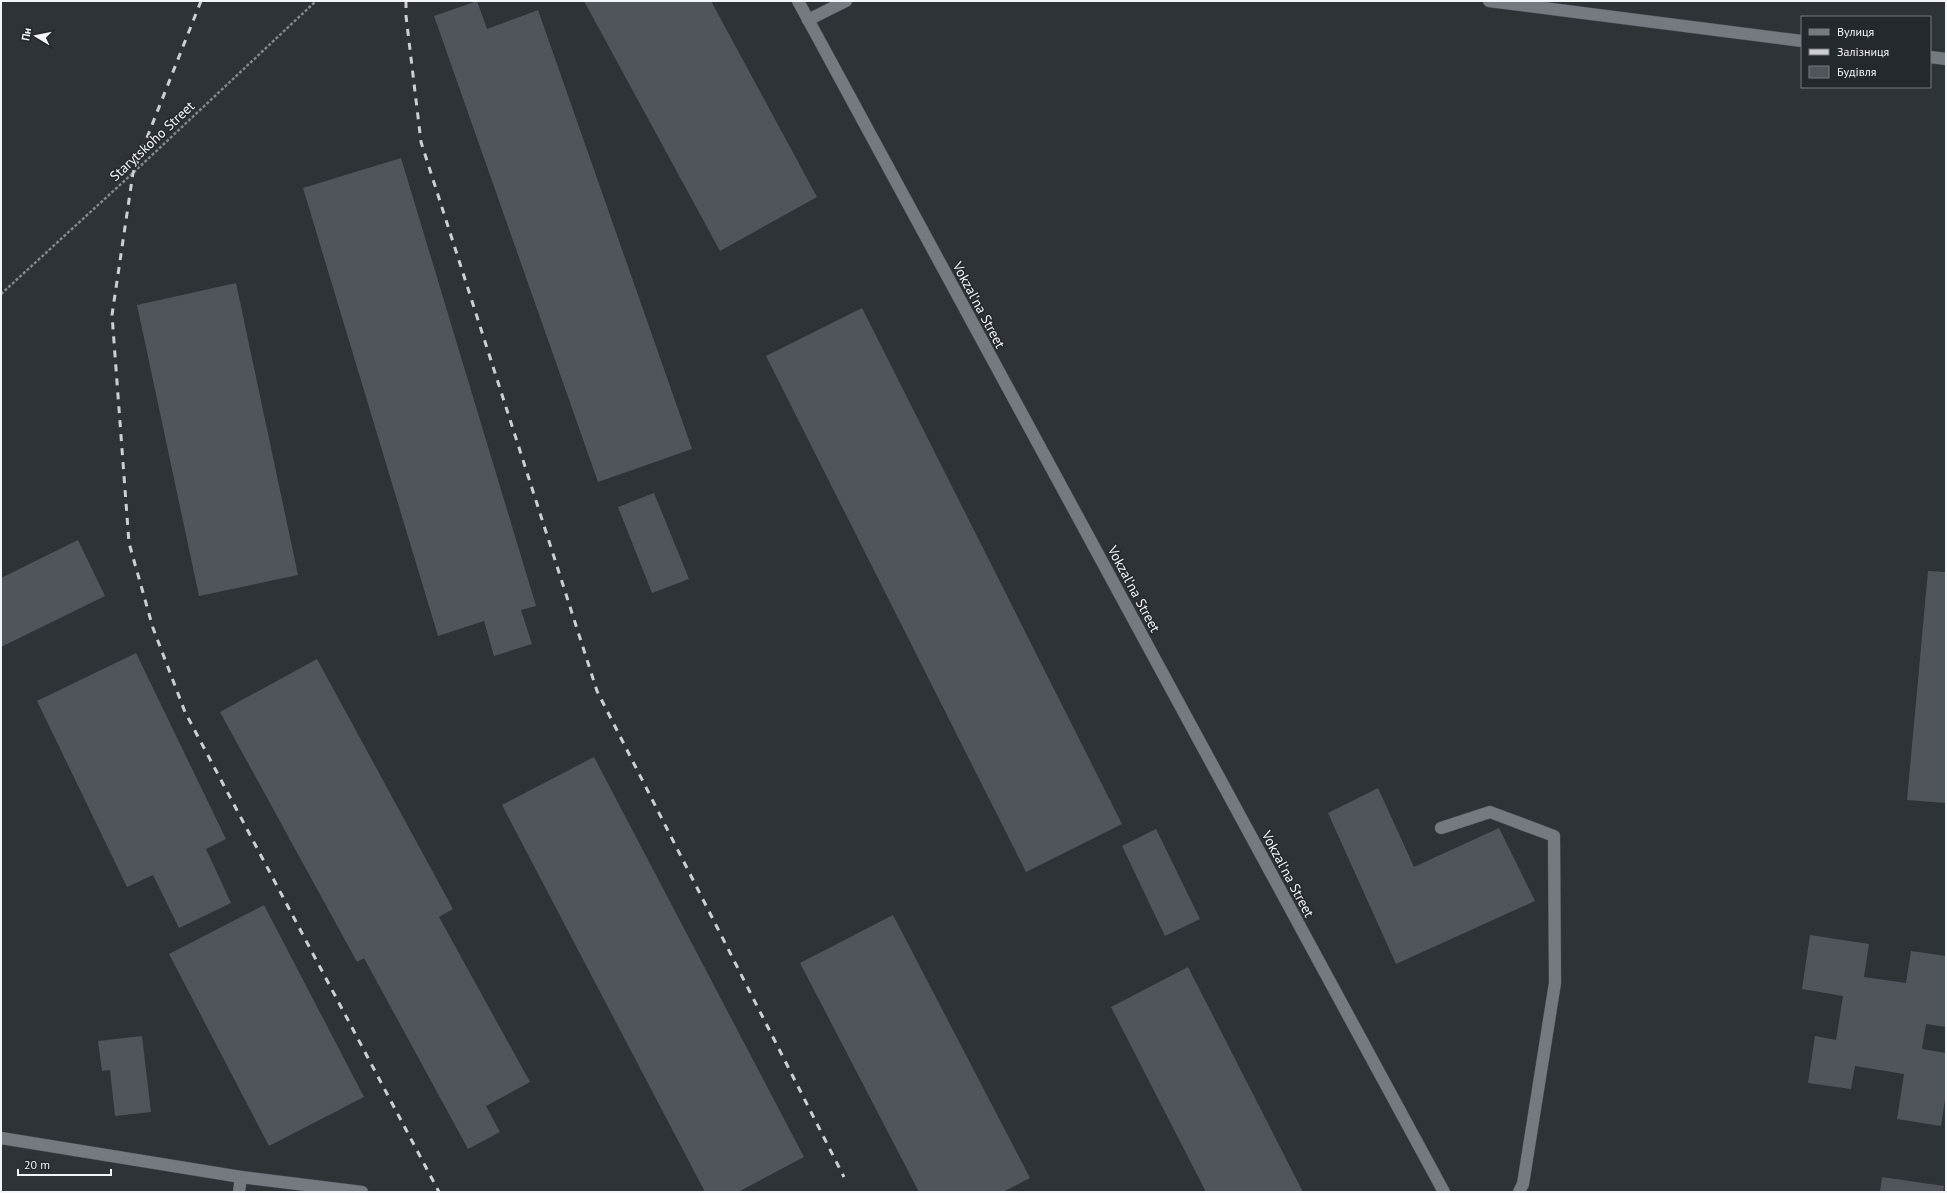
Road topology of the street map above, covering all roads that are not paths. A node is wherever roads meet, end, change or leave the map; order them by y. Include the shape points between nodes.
1 (798, 1) edge
2 (846, 1) edge
3 (1489, 1) edge
4 (808, 20) junction
5 (1801, 41) edge
6 (1931, 57) edge
7 (1946, 59) edge
8 (1441, 828) dead end
9 (1, 1138) edge
10 (241, 1177) junction
11 (239, 1192) edge
12 (362, 1192) edge
13 (1444, 1192) edge
14 (1519, 1192) edge

1 - 4 street, Vokzalʹna Street
2 - 4 street
3 - 5 street
4 - 13 street, Vokzalʹna Street
6 - 7 street
8 - 14 street via 1490,812 1554,836 1556,983 1523,1184
9 - 10 street
10 - 11 street
10 - 12 street

